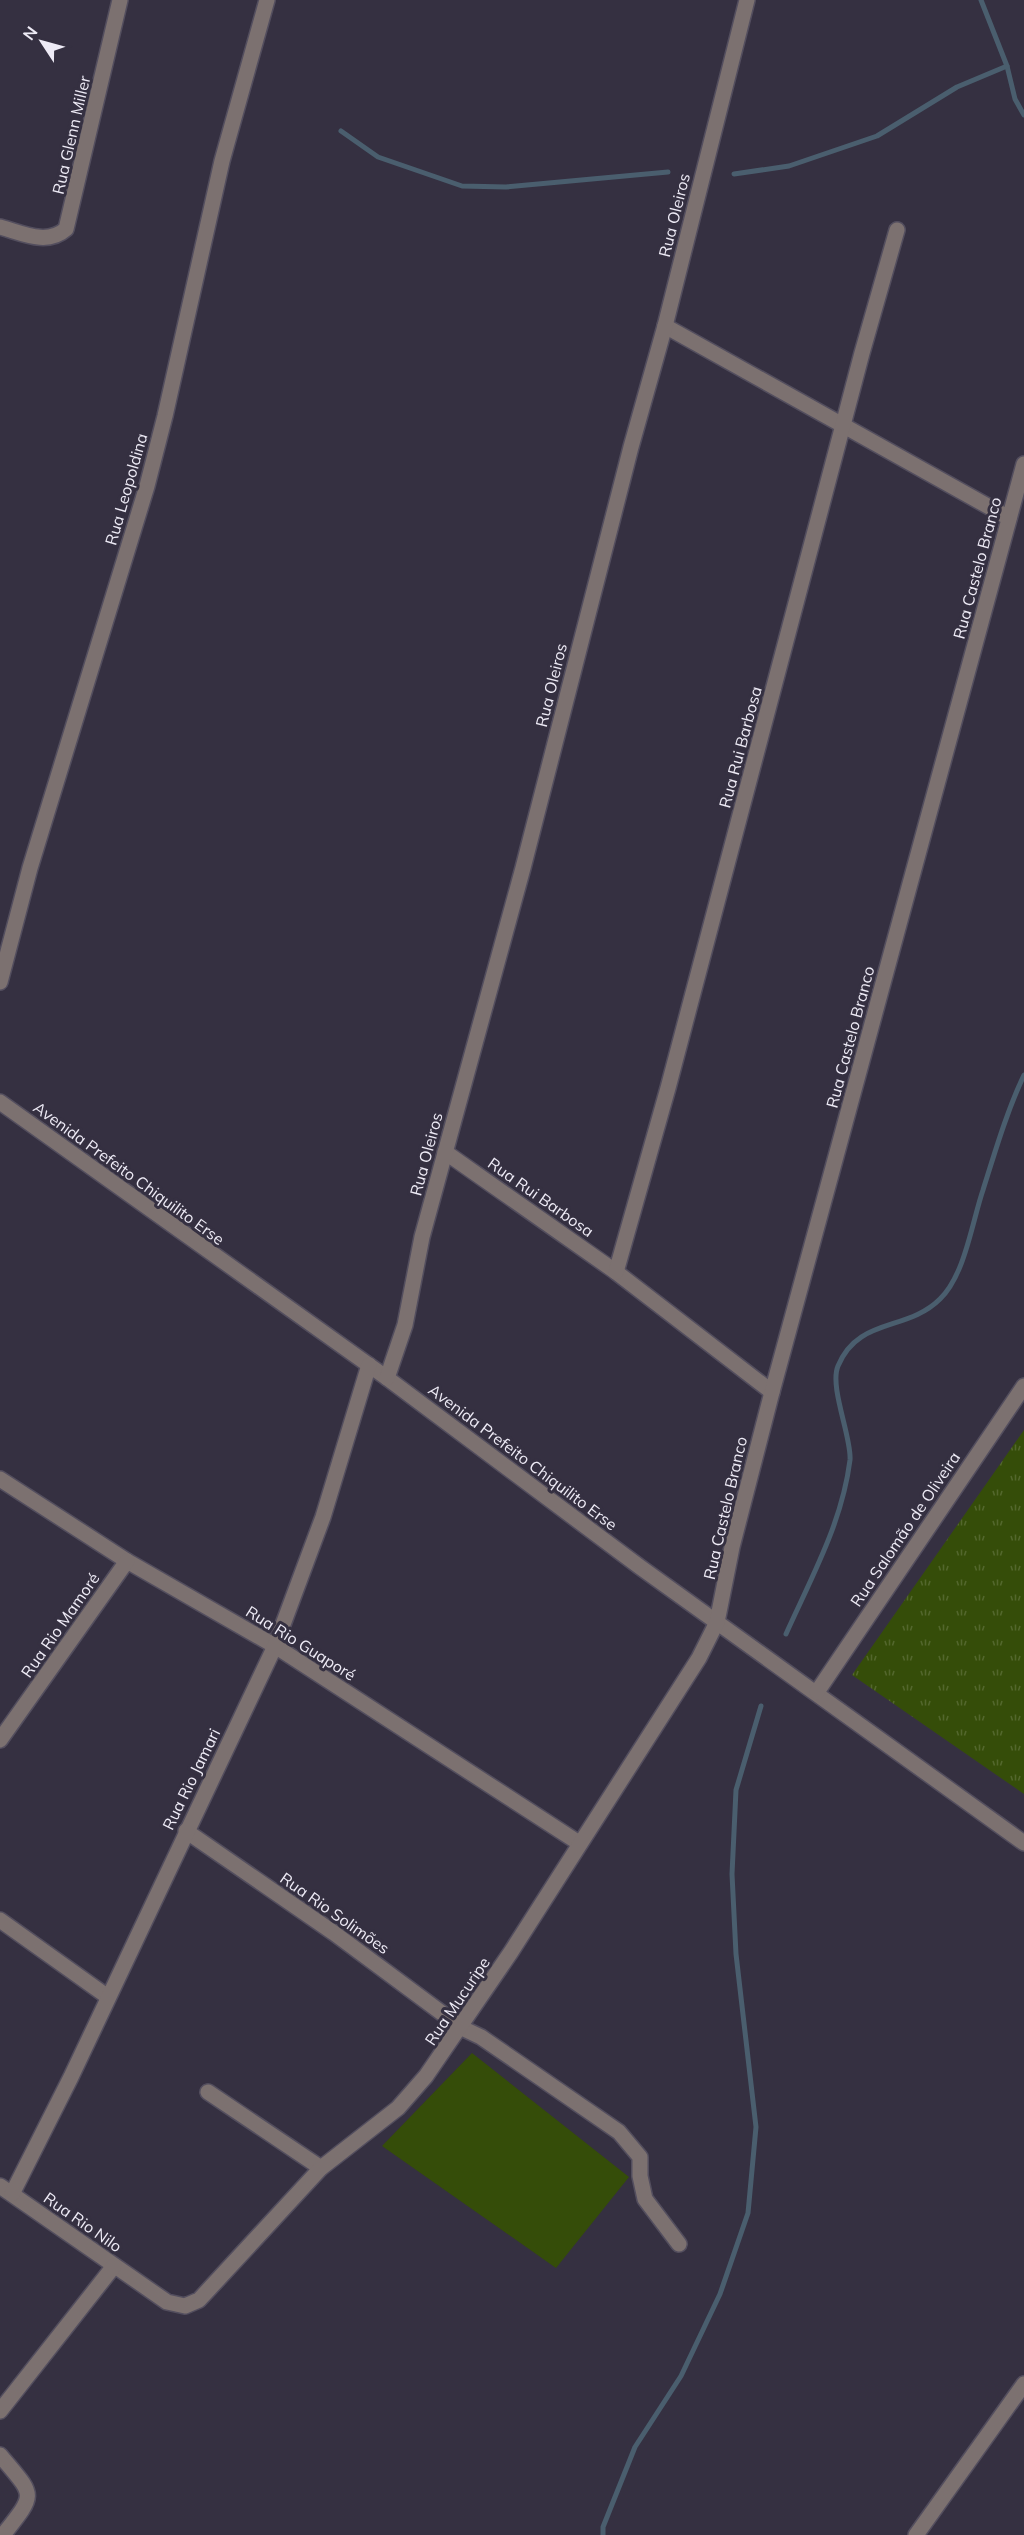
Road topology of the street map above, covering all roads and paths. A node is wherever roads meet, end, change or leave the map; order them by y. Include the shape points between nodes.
1 (120, 0) edge
2 (267, 0) edge
3 (747, 0) edge
4 (0, 227) edge
5 (897, 230) dead end
6 (665, 326) junction
7 (843, 424) junction
8 (1024, 464) edge
9 (1009, 518) junction
10 (0, 982) edge
11 (0, 1102) edge
12 (445, 1152) junction
13 (616, 1272) junction
14 (369, 1365) junction
15 (387, 1378) junction
16 (1024, 1386) edge
17 (772, 1392) junction
18 (0, 1479) edge
19 (127, 1560) junction
20 (717, 1622) junction
21 (275, 1646) junction
22 (817, 1692) junction
23 (0, 1740) edge
24 (186, 1831) junction
25 (579, 1843) junction
26 (1024, 1843) edge
27 (0, 1920) edge
28 (108, 1997) junction
29 (462, 2028) junction
30 (208, 2092) dead end
31 (321, 2168) junction
32 (6, 2190) edge
33 (679, 2244) dead end
34 (114, 2266) junction
35 (146, 2286) joint
36 (1024, 2384) edge
37 (0, 2411) edge
38 (0, 2455) edge
39 (3, 2535) edge
40 (916, 2535) edge

1 - 4 street, Rua Glenn Miller via 66,229 48,239
2 - 10 street, Rua Leopoldina via 222,161 147,486 36,845
3 - 6 street, Rua Oleiros
5 - 7 street, Rua Rui Barbosa
6 - 7 street
6 - 12 street, Rua Oleiros
7 - 9 street
7 - 13 street, Rua Rui Barbosa
8 - 9 street, Rua Castelo Branco
9 - 17 street, Rua Castelo Branco
11 - 14 street, Avenida Prefeito Chiquilito Erse
12 - 13 street, Rua Rui Barbosa
12 - 15 street, Rua Oleiros via 422,1237 405,1325
13 - 17 street, Rua Rui Barbosa
14 - 15 street, Avenida Prefeito Chiquilito Erse
14 - 21 street, Rua Rio Jamari via 323,1517
15 - 20 street, Avenida Prefeito Chiquilito Erse
16 - 22 street, Rua Salomão de Oliveira
17 - 20 street, Rua Castelo Branco
18 - 19 street, Rua Rio Guaporé
19 - 21 street, Rua Rio Guaporé
19 - 23 street, Rua Rio Mamoré
20 - 22 street, Avenida Prefeito Chiquilito Erse
20 - 25 street, Rua Mucuripe via 687,1679
21 - 24 street, Rua Rio Jamari
21 - 25 street, Rua Rio Guaporé
22 - 26 street, Avenida Prefeito Chiquilito Erse
24 - 28 street, Rua Rio Jamari
24 - 29 street, Rua Rio Solimões
25 - 29 street, Rua Mucuripe
27 - 28 street
28 - 32 street, Rua Rio Jamari
29 - 31 street, Rua Mucuripe via 398,2108
29 - 33 street, Rua Rio Solimões via 482,2037 619,2132 640,2157 645,2199
30 - 31 street
31 - 35 street, Rua Mucuripe via 233,2266 193,2304 178,2307
32 - 34 street, Rua Rio Nilo
34 - 35 street, Rua Rio Nilo
34 - 37 street
36 - 40 street
38 - 39 street via 28,2492 28,2503

